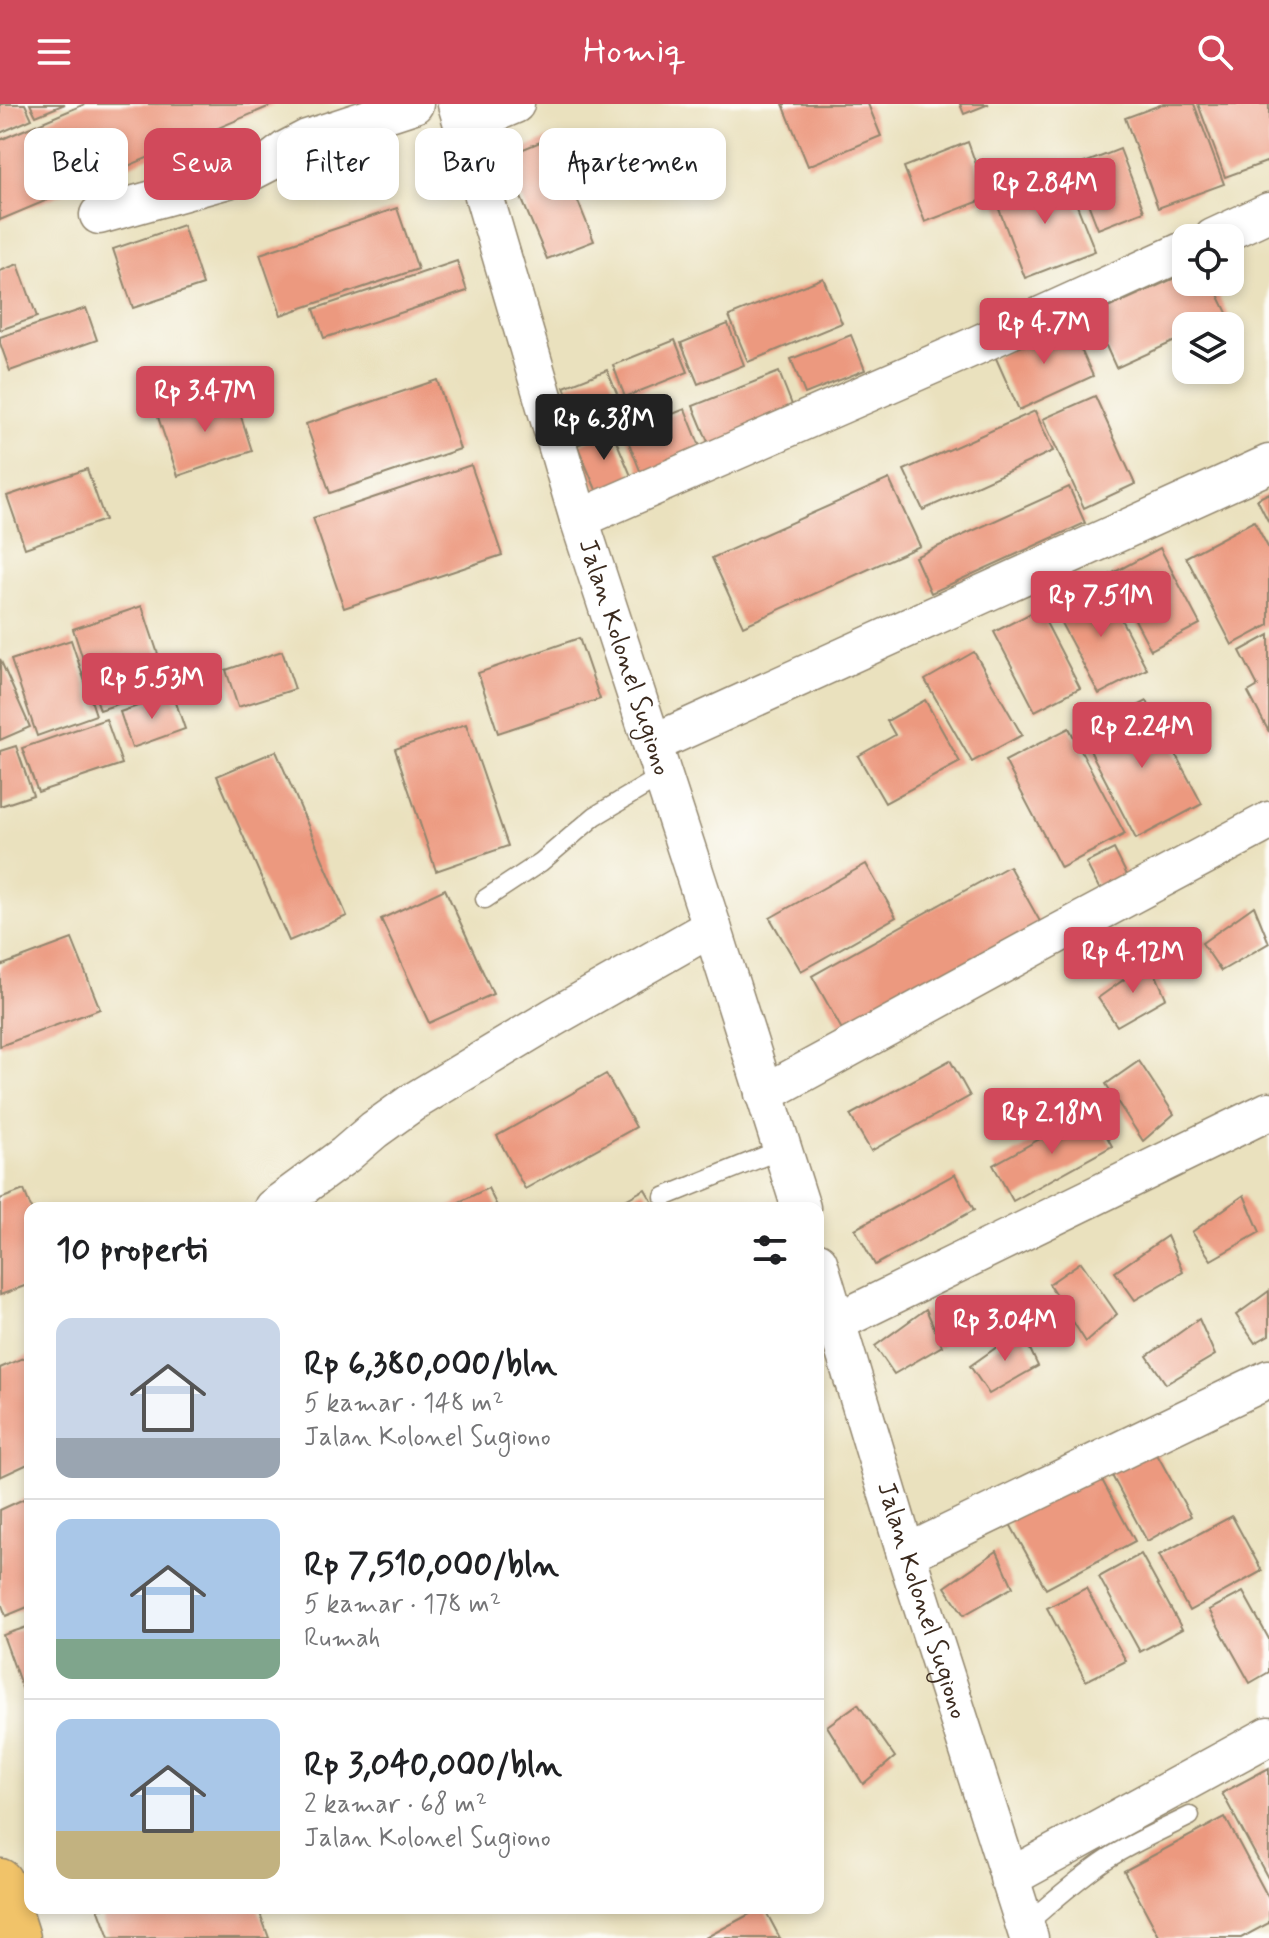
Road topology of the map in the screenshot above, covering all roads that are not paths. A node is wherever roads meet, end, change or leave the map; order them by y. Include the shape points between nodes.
1 (414, 104) edge
2 (515, 104) edge
3 (460, 115) edge
4 (1269, 212) edge
5 (99, 215) dead end
6 (1243, 224) edge
7 (1172, 256) edge
8 (1269, 464) edge
9 (579, 519) junction
10 (657, 760) junction
11 (1269, 821) edge
12 (485, 899) dead end
13 (712, 927) junction
14 (764, 1094) junction
15 (1269, 1111) edge
16 (782, 1149) junction
17 (664, 1197) dead end
18 (281, 1202) edge
19 (799, 1202) edge
20 (824, 1281) edge
21 (837, 1322) junction
22 (1269, 1379) edge
23 (906, 1554) junction
24 (1269, 1736) edge
25 (1190, 1816) dead end
26 (1009, 1878) junction
27 (0, 1881) edge
28 (1027, 1931) edge
29 (12, 1936) edge

1 - 5 street via 307,139 246,174
2 - 3 street
3 - 9 street, Jalan Kolonel Sugiono
4 - 6 street
7 - 9 street
8 - 10 street
9 - 10 street, Jalan Kolonel Sugiono
10 - 12 lane via 541,862
10 - 13 street, Jalan Kolonel Sugiono
11 - 14 street
13 - 14 street, Jalan Kolonel Sugiono
13 - 18 street via 413,1102
14 - 16 street, Jalan Kolonel Sugiono
15 - 21 street
16 - 17 lane
16 - 19 street, Jalan Kolonel Sugiono
20 - 21 street, Jalan Kolonel Sugiono
21 - 23 street, Jalan Kolonel Sugiono
22 - 23 street
23 - 26 street, Jalan Kolonel Sugiono
24 - 26 street
25 - 28 lane via 1084,1875
26 - 28 street, Jalan Kolonel Sugiono
27 - 29 highway

